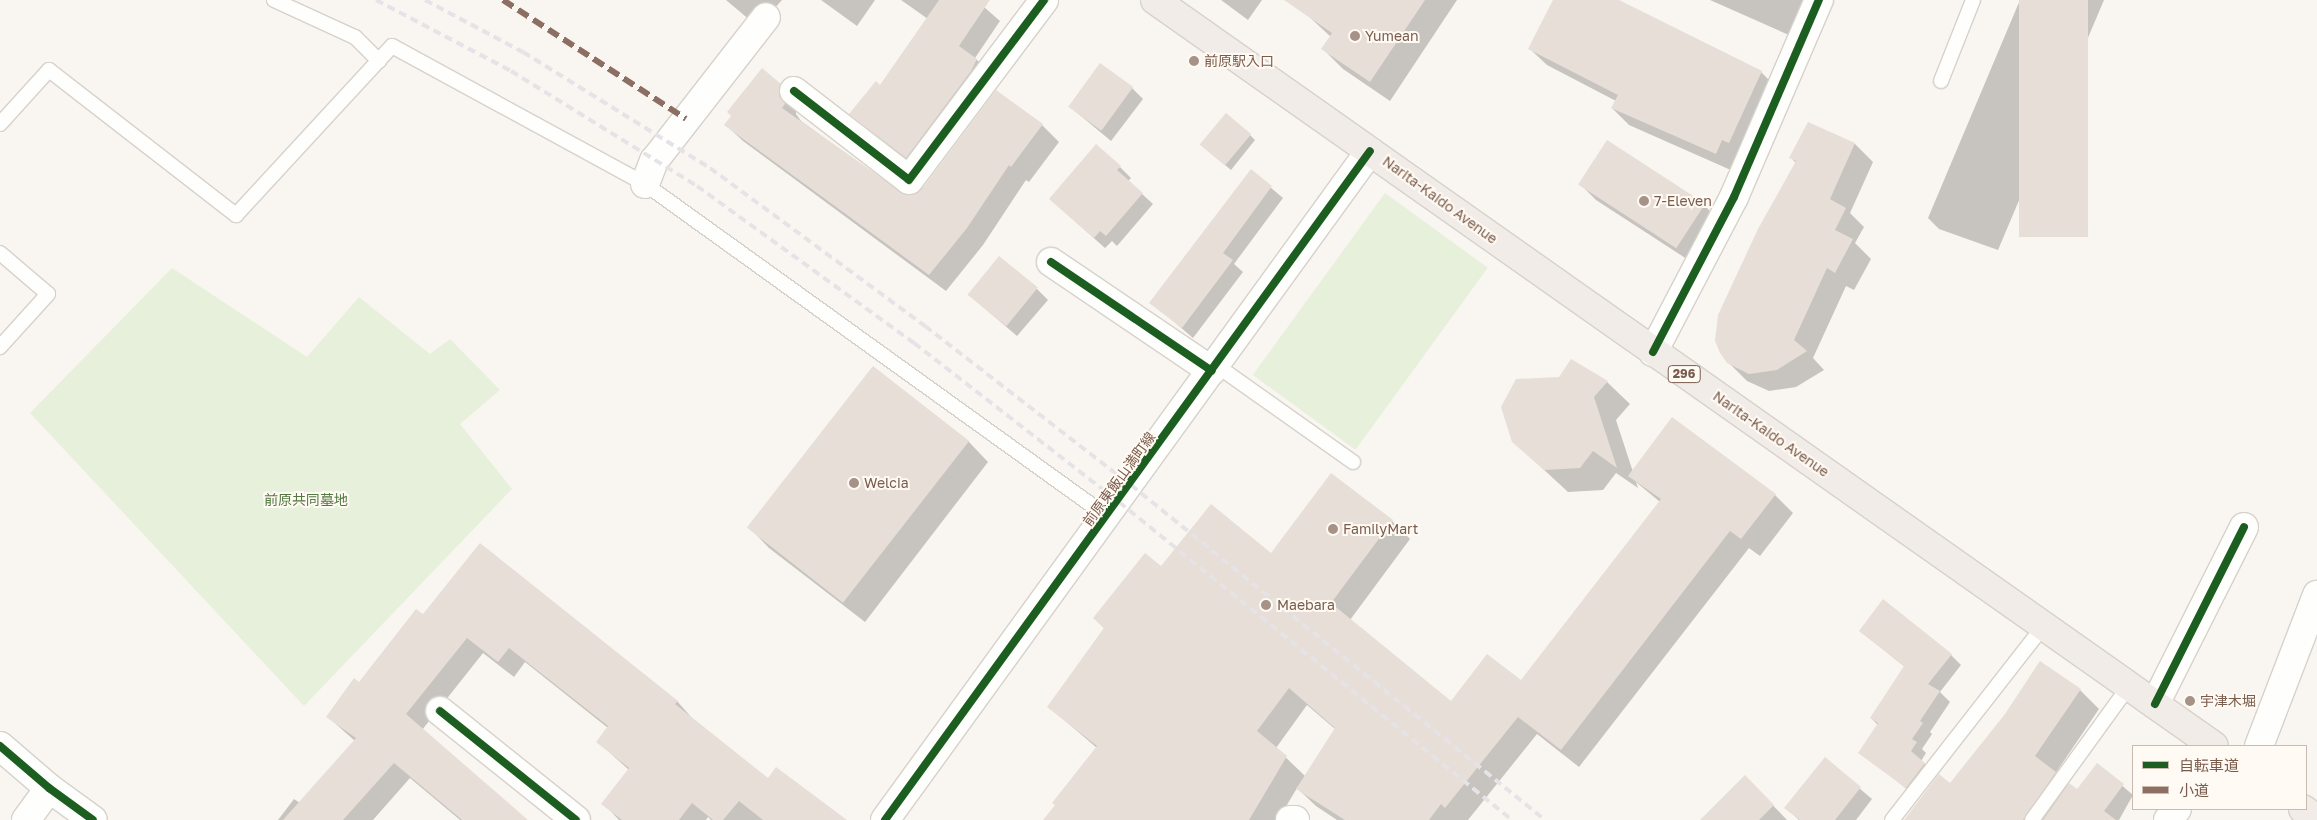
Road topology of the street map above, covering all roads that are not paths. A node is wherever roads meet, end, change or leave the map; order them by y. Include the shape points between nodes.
1 (274, 0) edge
2 (1044, 0) edge
3 (1155, 0) edge
4 (1819, 0) edge
5 (1973, 0) edge
6 (766, 17) dead end
7 (379, 61) junction
8 (1941, 81) dead end
9 (794, 91) dead end
10 (0, 124) edge
11 (1370, 151) junction
12 (645, 184) junction
13 (0, 253) edge
14 (1051, 262) dead end
15 (0, 347) edge
16 (1653, 352) junction
17 (1214, 368) junction
18 (1353, 462) dead end
19 (1108, 517) junction
20 (2244, 527) dead end
21 (2317, 595) edge
22 (2042, 628) junction
23 (2129, 686) junction
24 (2155, 704) junction
25 (440, 711) dead end
26 (2213, 745) edge
27 (2259, 745) edge
28 (0, 746) edge
29 (49, 788) junction
30 (2176, 810) edge
31 (2305, 810) edge
32 (2317, 818) edge
33 (26, 820) edge
34 (93, 820) edge
35 (576, 820) edge
36 (887, 820) edge
37 (1290, 820) edge
38 (1295, 820) edge
39 (1892, 820) edge
40 (2032, 820) edge
41 (2168, 820) edge

1 - 7 lane via 355,37
2 - 9 street via 909,180
3 - 11 highway, Narita-Kaido Avenue / 296
4 - 16 street via 1734,197
5 - 8 lane
6 - 12 street via 654,161
7 - 10 lane via 236,215 49,70
7 - 12 lane via 392,46
11 - 16 highway, Narita-Kaido Avenue / 296
11 - 17 street, 前原東飯山満町線
12 - 19 lane
13 - 15 lane via 48,294
14 - 17 street
16 - 22 highway, Narita-Kaido Avenue / 296
17 - 18 lane
17 - 19 street, 前原東飯山満町線
19 - 36 street, 前原東飯山満町線
20 - 24 street
21 - 27 street
22 - 23 highway, Narita-Kaido Avenue / 296
22 - 39 lane
23 - 24 highway, Narita-Kaido Avenue / 296
23 - 40 lane
24 - 26 highway, Narita-Kaido Avenue / 296
25 - 35 street
28 - 29 street
29 - 33 street
29 - 34 street
30 - 41 street
31 - 32 highway
37 - 38 street

